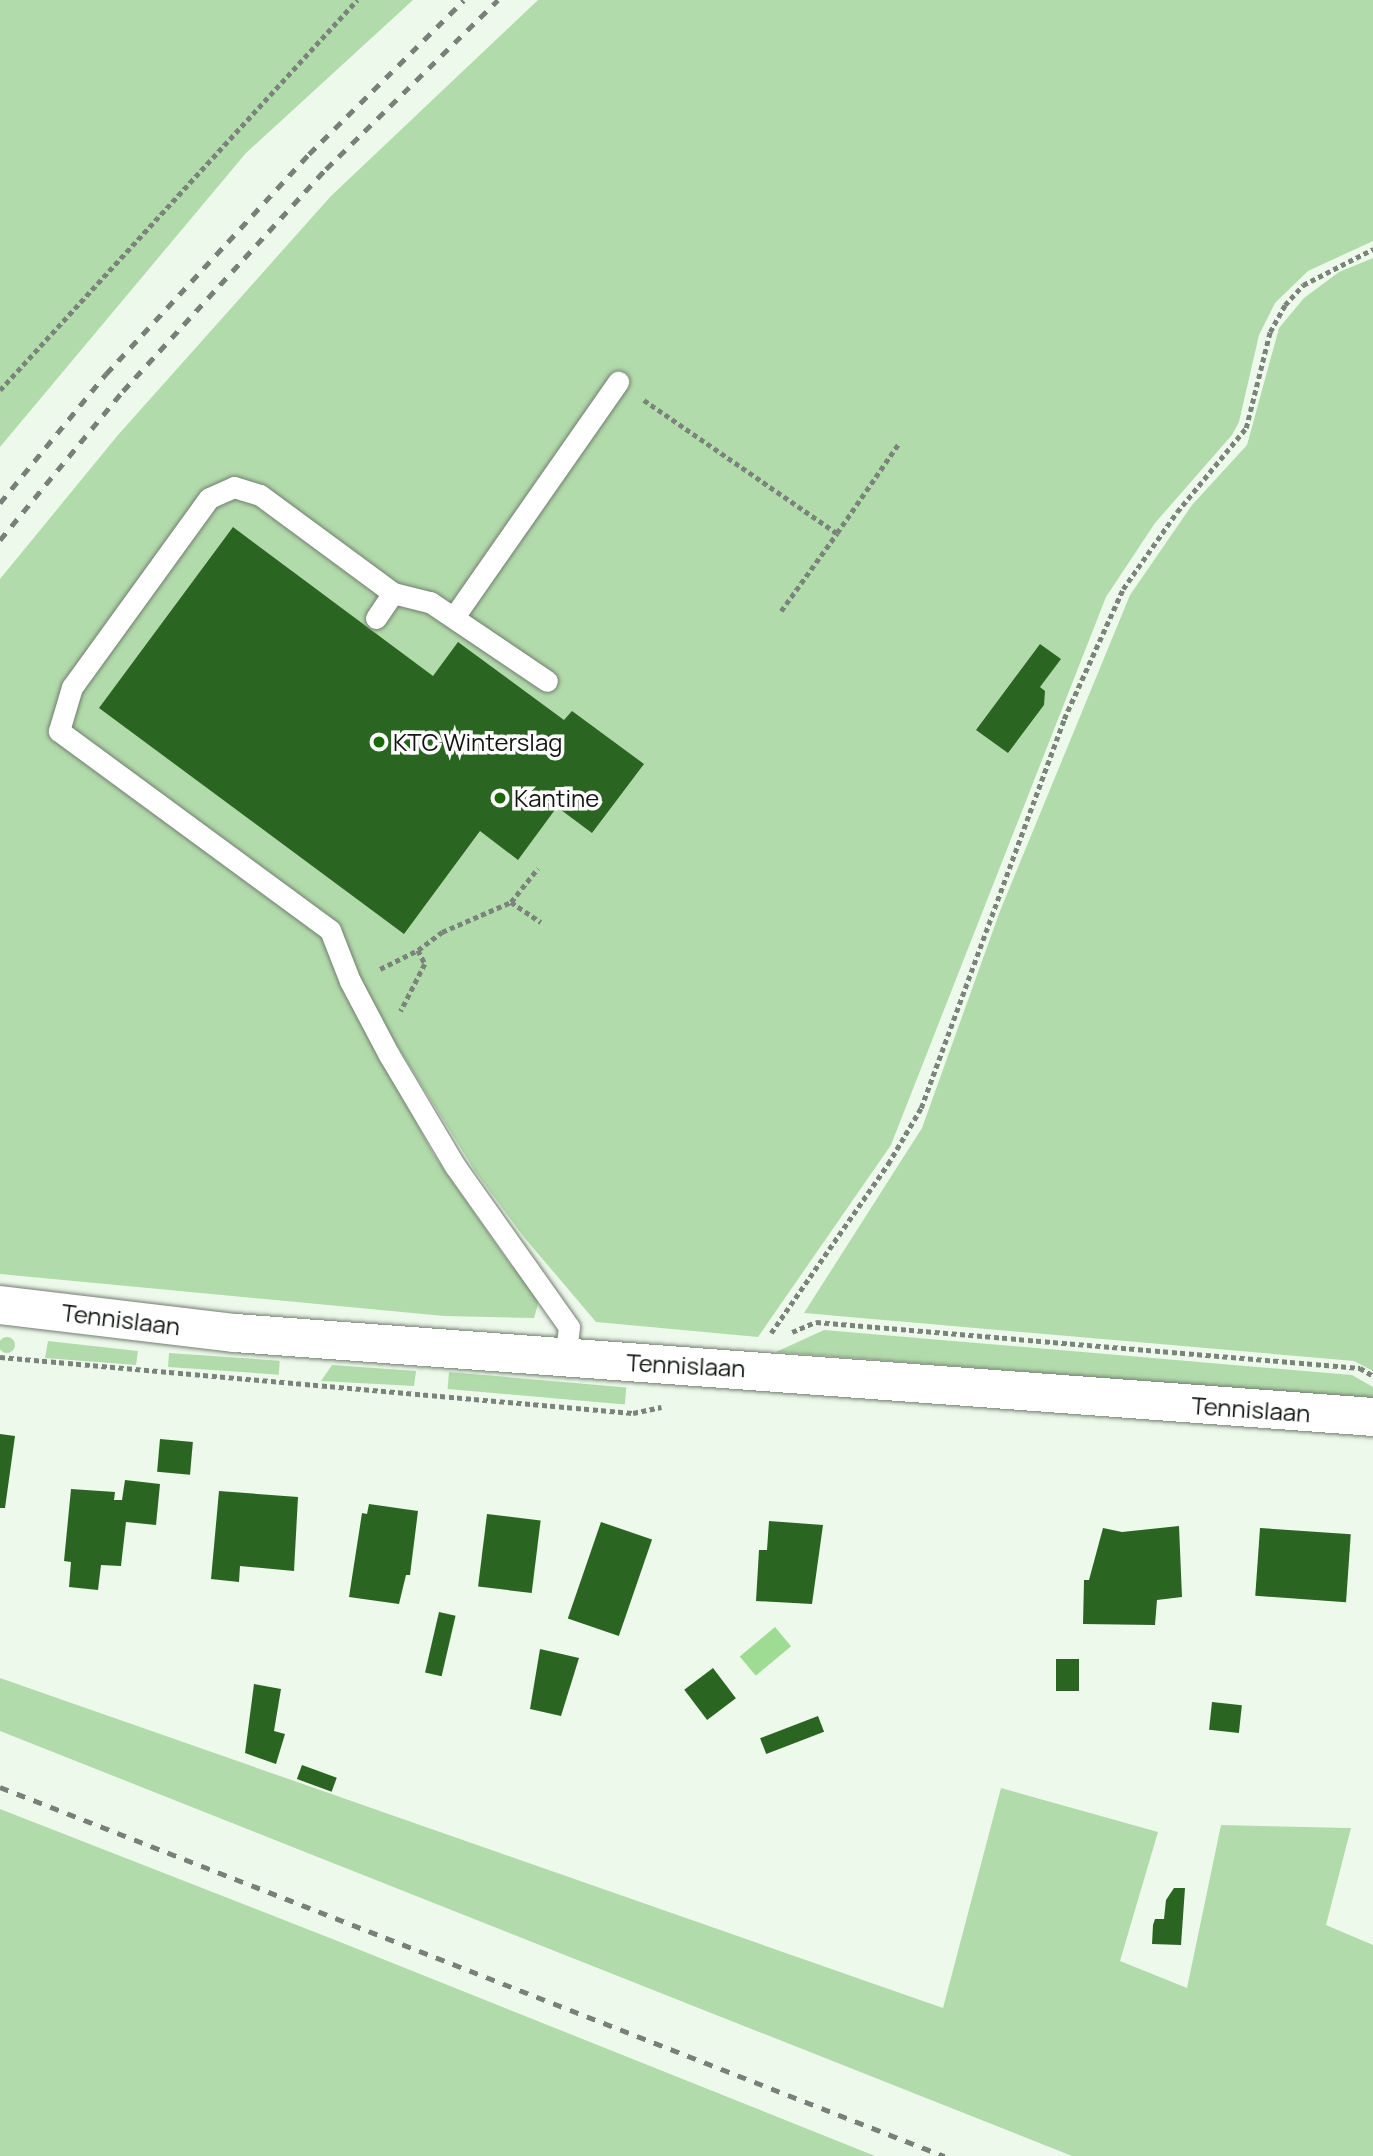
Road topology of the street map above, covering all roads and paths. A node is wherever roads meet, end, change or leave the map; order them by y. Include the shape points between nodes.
1 (356, 0) edge
2 (1373, 249) edge
3 (618, 382) joint
4 (0, 390) edge
5 (899, 443) dead end
6 (837, 533) junction
7 (393, 593) junction
8 (781, 611) dead end
9 (454, 617) junction
10 (376, 618) dead end
11 (547, 681) dead end
12 (538, 868) dead end
13 (511, 902) junction
14 (541, 922) dead end
15 (418, 950) junction
16 (380, 969) dead end
17 (396, 1022) dead end
18 (0, 1306) edge
19 (766, 1343) dead end
20 (565, 1359) junction
21 (1373, 1418) edge

1 - 4 path
2 - 19 path via 1303,285 1285,305 1270,332 1246,428 1177,512 1123,589 1064,719 921,1108
3 - 6 path
3 - 9 lane
5 - 6 path
6 - 8 path
7 - 9 lane via 430,602
7 - 10 lane
7 - 20 lane via 260,495 234,487 209,498 72,687 59,731 330,930 350,981 389,1055 455,1166 569,1327
9 - 11 lane
12 - 13 path
13 - 14 path
13 - 15 path via 442,932
15 - 16 path
15 - 17 path via 425,964
18 - 20 street, Tennislaan via 235,1333
20 - 21 street, Tennislaan via 741,1368

